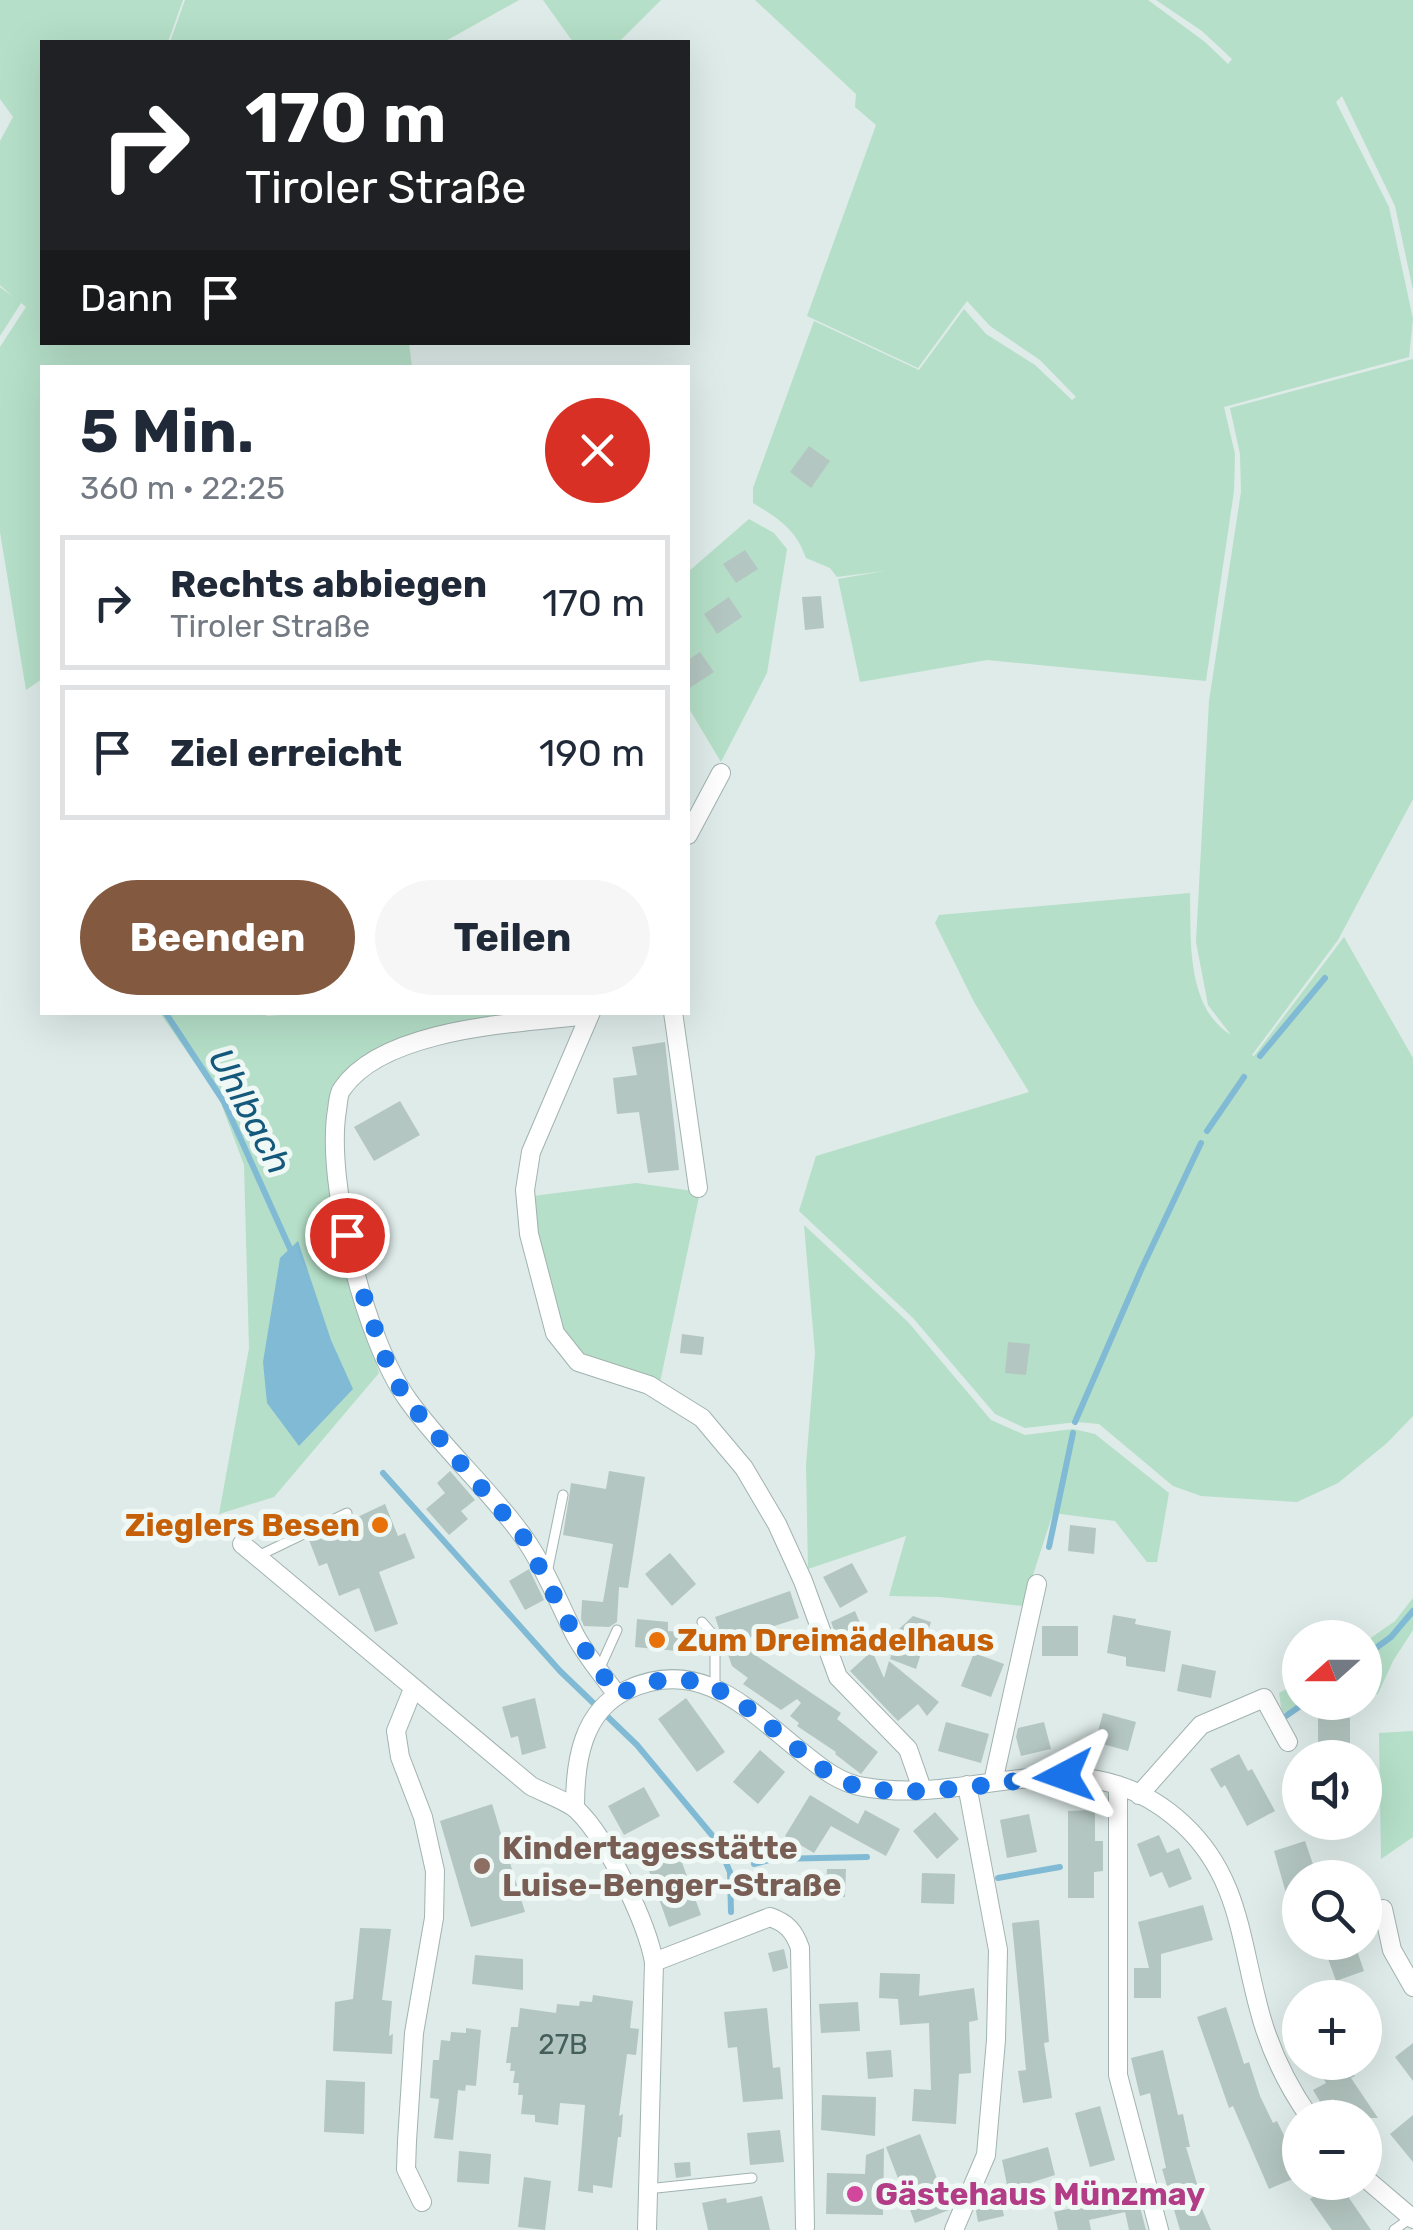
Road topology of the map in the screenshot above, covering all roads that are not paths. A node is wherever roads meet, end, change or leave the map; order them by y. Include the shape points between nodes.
1 (721, 773) dead end
2 (690, 831) edge
3 (582, 1015) edge
4 (590, 1015) edge
5 (674, 1015) edge
6 (698, 1188) dead end
7 (564, 1495) dead end
8 (347, 1514) dead end
9 (249, 1551) joint
10 (546, 1576) junction
11 (1037, 1584) dead end
12 (702, 1622) dead end
13 (617, 1630) dead end
14 (599, 1670) junction
15 (413, 1688) junction
16 (715, 1688) junction
17 (613, 1698) junction
18 (1287, 1740) edge
19 (993, 1782) junction
20 (1118, 1785) junction
21 (967, 1786) junction
22 (922, 1789) junction
23 (1140, 1794) junction
24 (575, 1806) junction
25 (1383, 1910) dead end
26 (654, 1962) junction
27 (1413, 1987) edge
28 (1298, 2100) edge
29 (752, 2178) dead end
30 (647, 2189) junction
31 (1382, 2193) edge
32 (422, 2202) dead end
33 (1412, 2219) edge
34 (805, 2228) dead end
35 (647, 2230) edge
36 (954, 2230) edge
37 (1159, 2230) edge
38 (1394, 2230) edge

1 - 2 street
3 - 10 street via 473,1029 378,1056 340,1090 334,1124 347,1235 390,1371 524,1538
4 - 22 street via 532,1152 525,1190 529,1234 555,1334 578,1362 649,1385 702,1418 744,1468 803,1581 838,1677 908,1749
5 - 6 street
7 - 10 lane
8 - 9 lane
9 - 15 street
10 - 14 street
11 - 19 street
12 - 16 lane via 715,1637
13 - 14 lane
14 - 17 street
15 - 24 street via 531,1786
15 - 32 street via 396,1731 435,1871 406,2141 406,2169
16 - 17 street via 678,1677 645,1682
16 - 22 street via 839,1780
17 - 24 street via 584,1738
18 - 23 street via 1264,1698 1201,1725
19 - 20 street via 1064,1776
19 - 21 street
20 - 23 street
20 - 37 street via 1118,2075
21 - 22 street
21 - 36 street via 998,1950 996,2040 986,2155
23 - 28 street via 1189,1830 1225,1878 1270,2042
24 - 26 street via 634,1904
25 - 27 street via 1392,1950
26 - 30 street
26 - 34 street via 770,1918 796,1935
29 - 30 lane
30 - 35 street
31 - 33 street
33 - 38 lane

